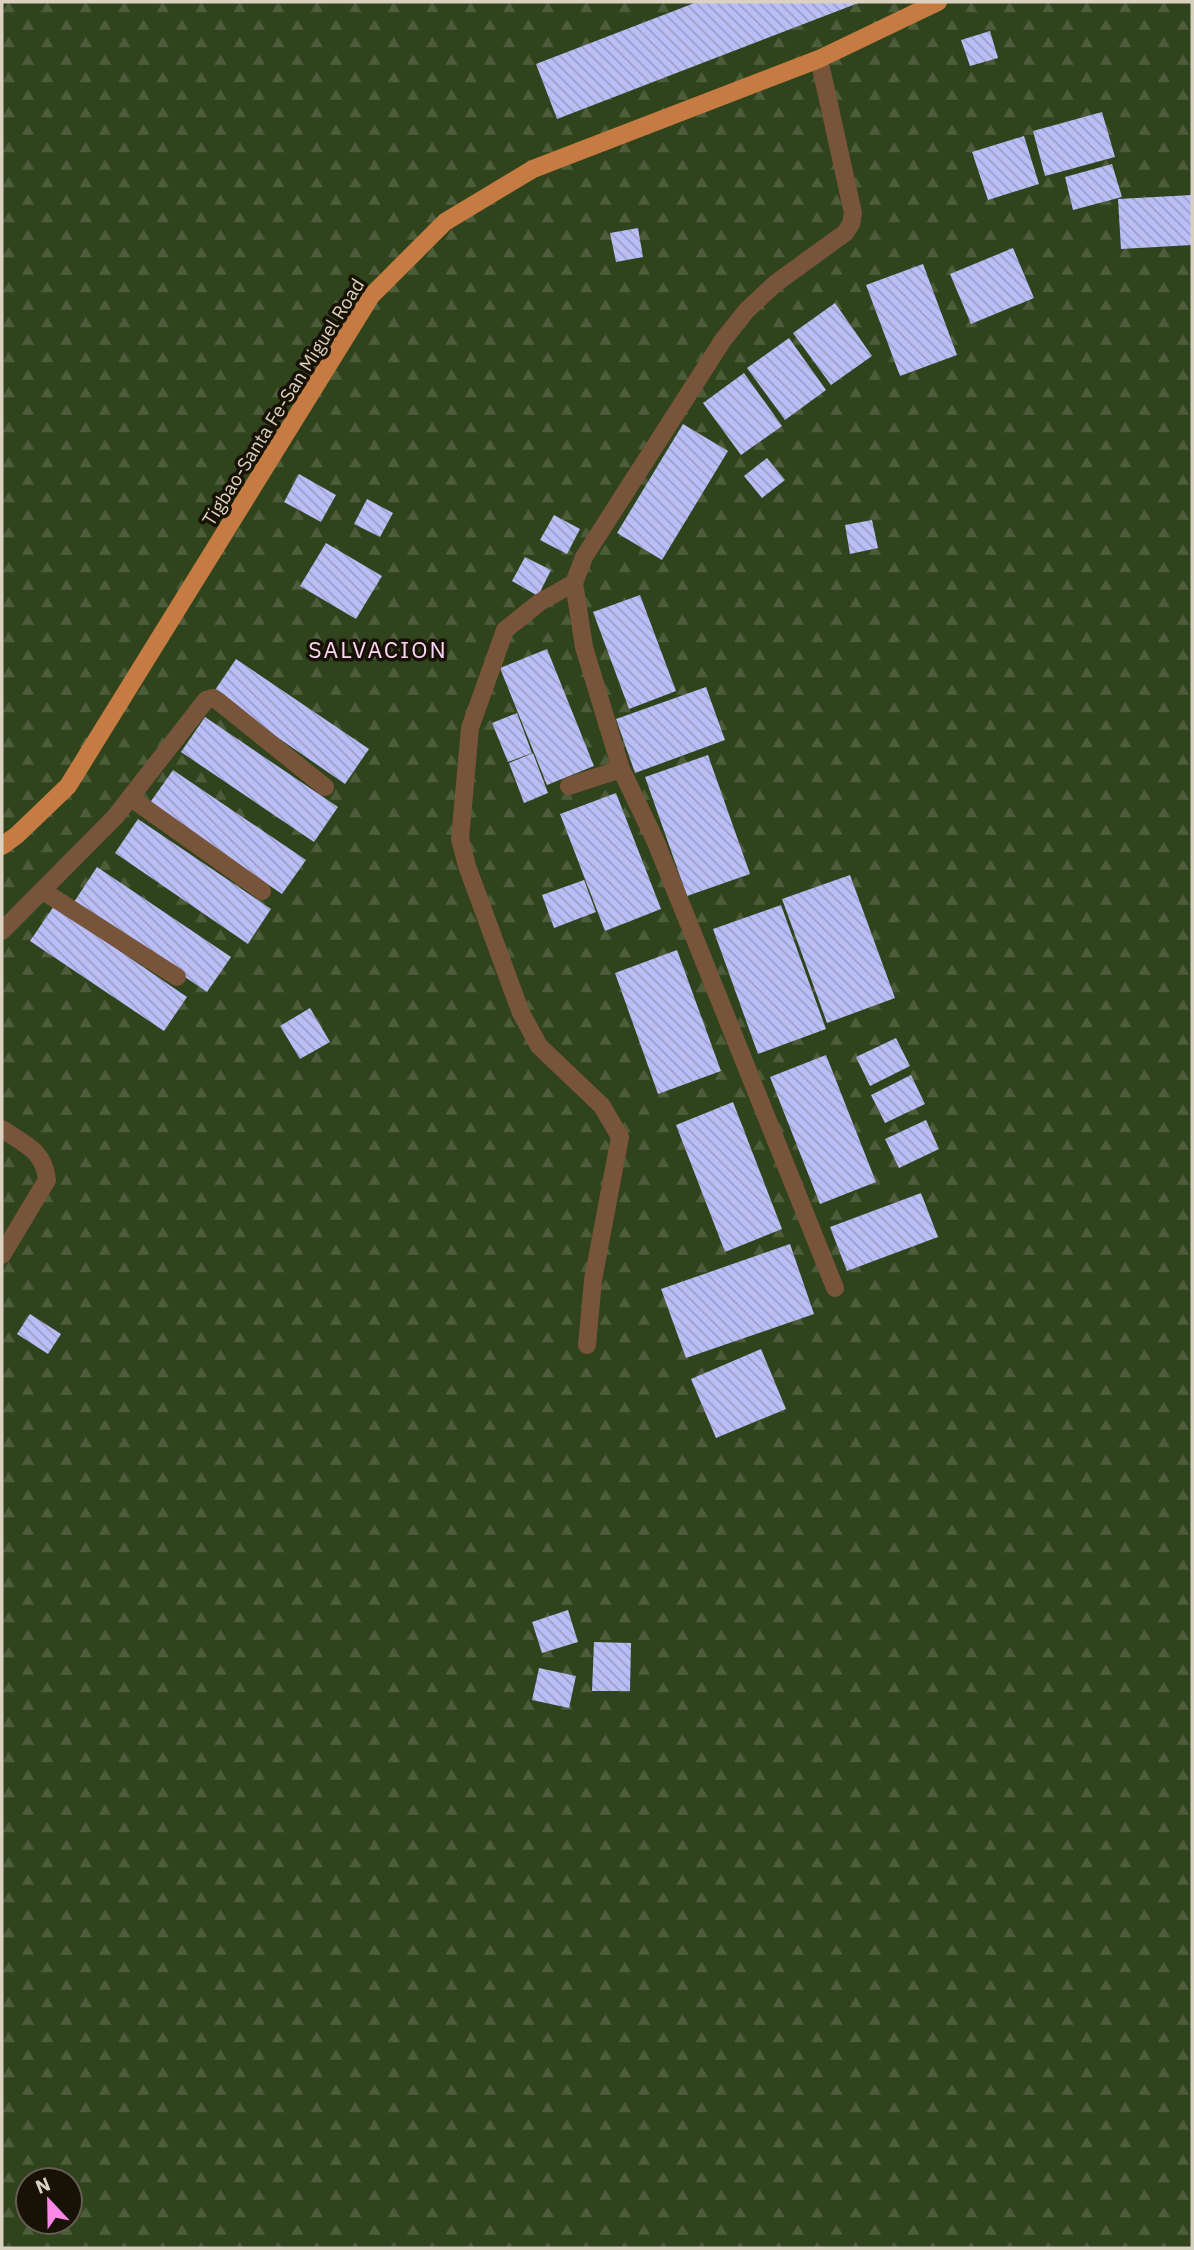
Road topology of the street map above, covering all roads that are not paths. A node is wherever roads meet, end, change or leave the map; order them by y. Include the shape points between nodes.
1 (938, 2) edge
2 (819, 59) junction
3 (574, 583) junction
4 (621, 769) junction
5 (569, 786) dead end
6 (326, 788) dead end
7 (131, 798) junction
8 (2, 846) edge
9 (43, 891) junction
10 (262, 891) dead end
11 (2, 931) edge
12 (177, 977) dead end
13 (2, 1129) edge
14 (2, 1255) edge
15 (835, 1288) dead end
16 (587, 1345) dead end

1 - 2 main road, Tigbao-Santa Fe-San Miguel Road
2 - 3 street via 853,213 851,224 747,310 723,340 584,557
2 - 8 main road, Tigbao-Santa Fe-San Miguel Road via 533,169 445,222 371,296 68,786
3 - 4 street via 584,647
3 - 16 street via 505,630 470,728 460,839 520,1013 540,1046 602,1106 620,1137 593,1280
4 - 5 street
4 - 15 street via 660,852
6 - 7 street via 213,698 206,700
7 - 9 street
7 - 10 street
9 - 11 street
9 - 12 street
13 - 14 street via 38,1154 47,1180

